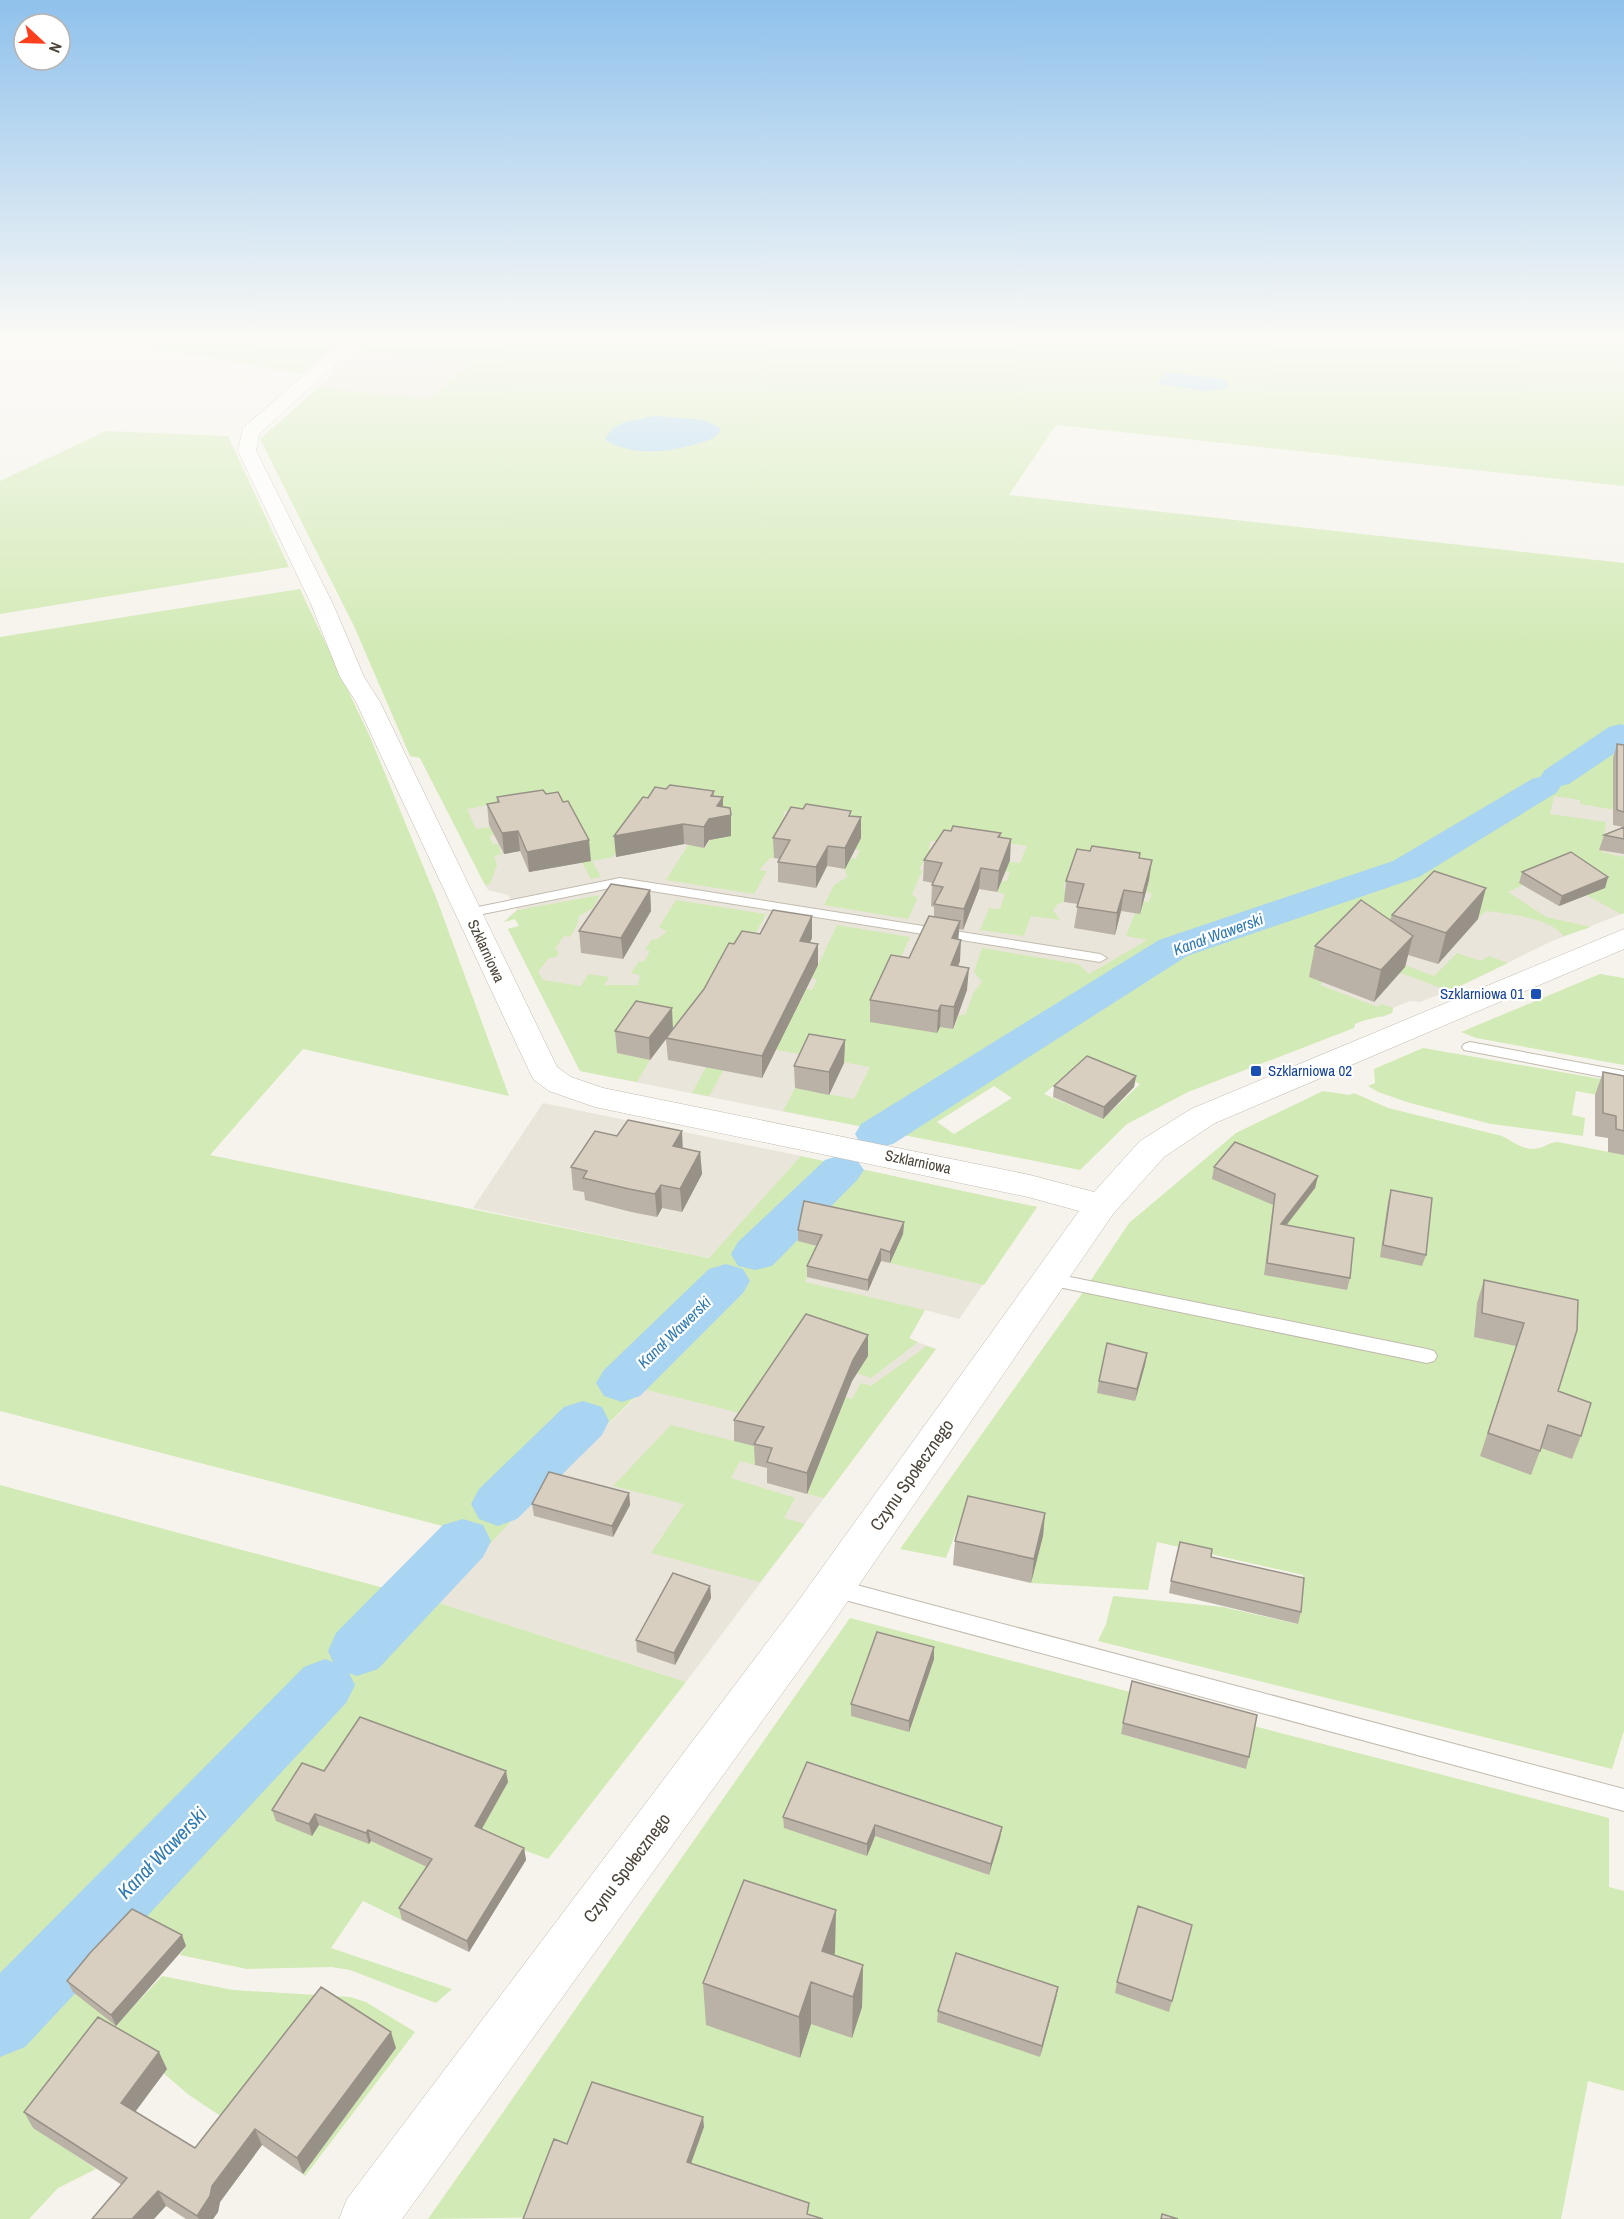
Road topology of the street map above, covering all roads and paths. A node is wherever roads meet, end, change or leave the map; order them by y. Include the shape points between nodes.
1 (248, 446) edge
2 (468, 913) junction
3 (1624, 938) edge
4 (1100, 958) dead end
5 (1470, 1047) dead end
6 (1624, 1076) edge
7 (1101, 1206) junction
8 (1050, 1279) junction
9 (1427, 1356) dead end
10 (833, 1588) junction
11 (1624, 1800) edge
12 (367, 2219) edge

1 - 2 street, Szklarniowa via 247,451 322,604 352,676
2 - 4 lane via 620,882
2 - 7 street, Szklarniowa via 540,1068 572,1090 1030,1186
3 - 7 street, Czynu Społecznego via 1203,1116 1152,1149
5 - 6 lane
7 - 8 street, Czynu Społecznego
8 - 9 lane
8 - 10 street, Czynu Społecznego
10 - 11 lane
10 - 12 street, Czynu Społecznego

